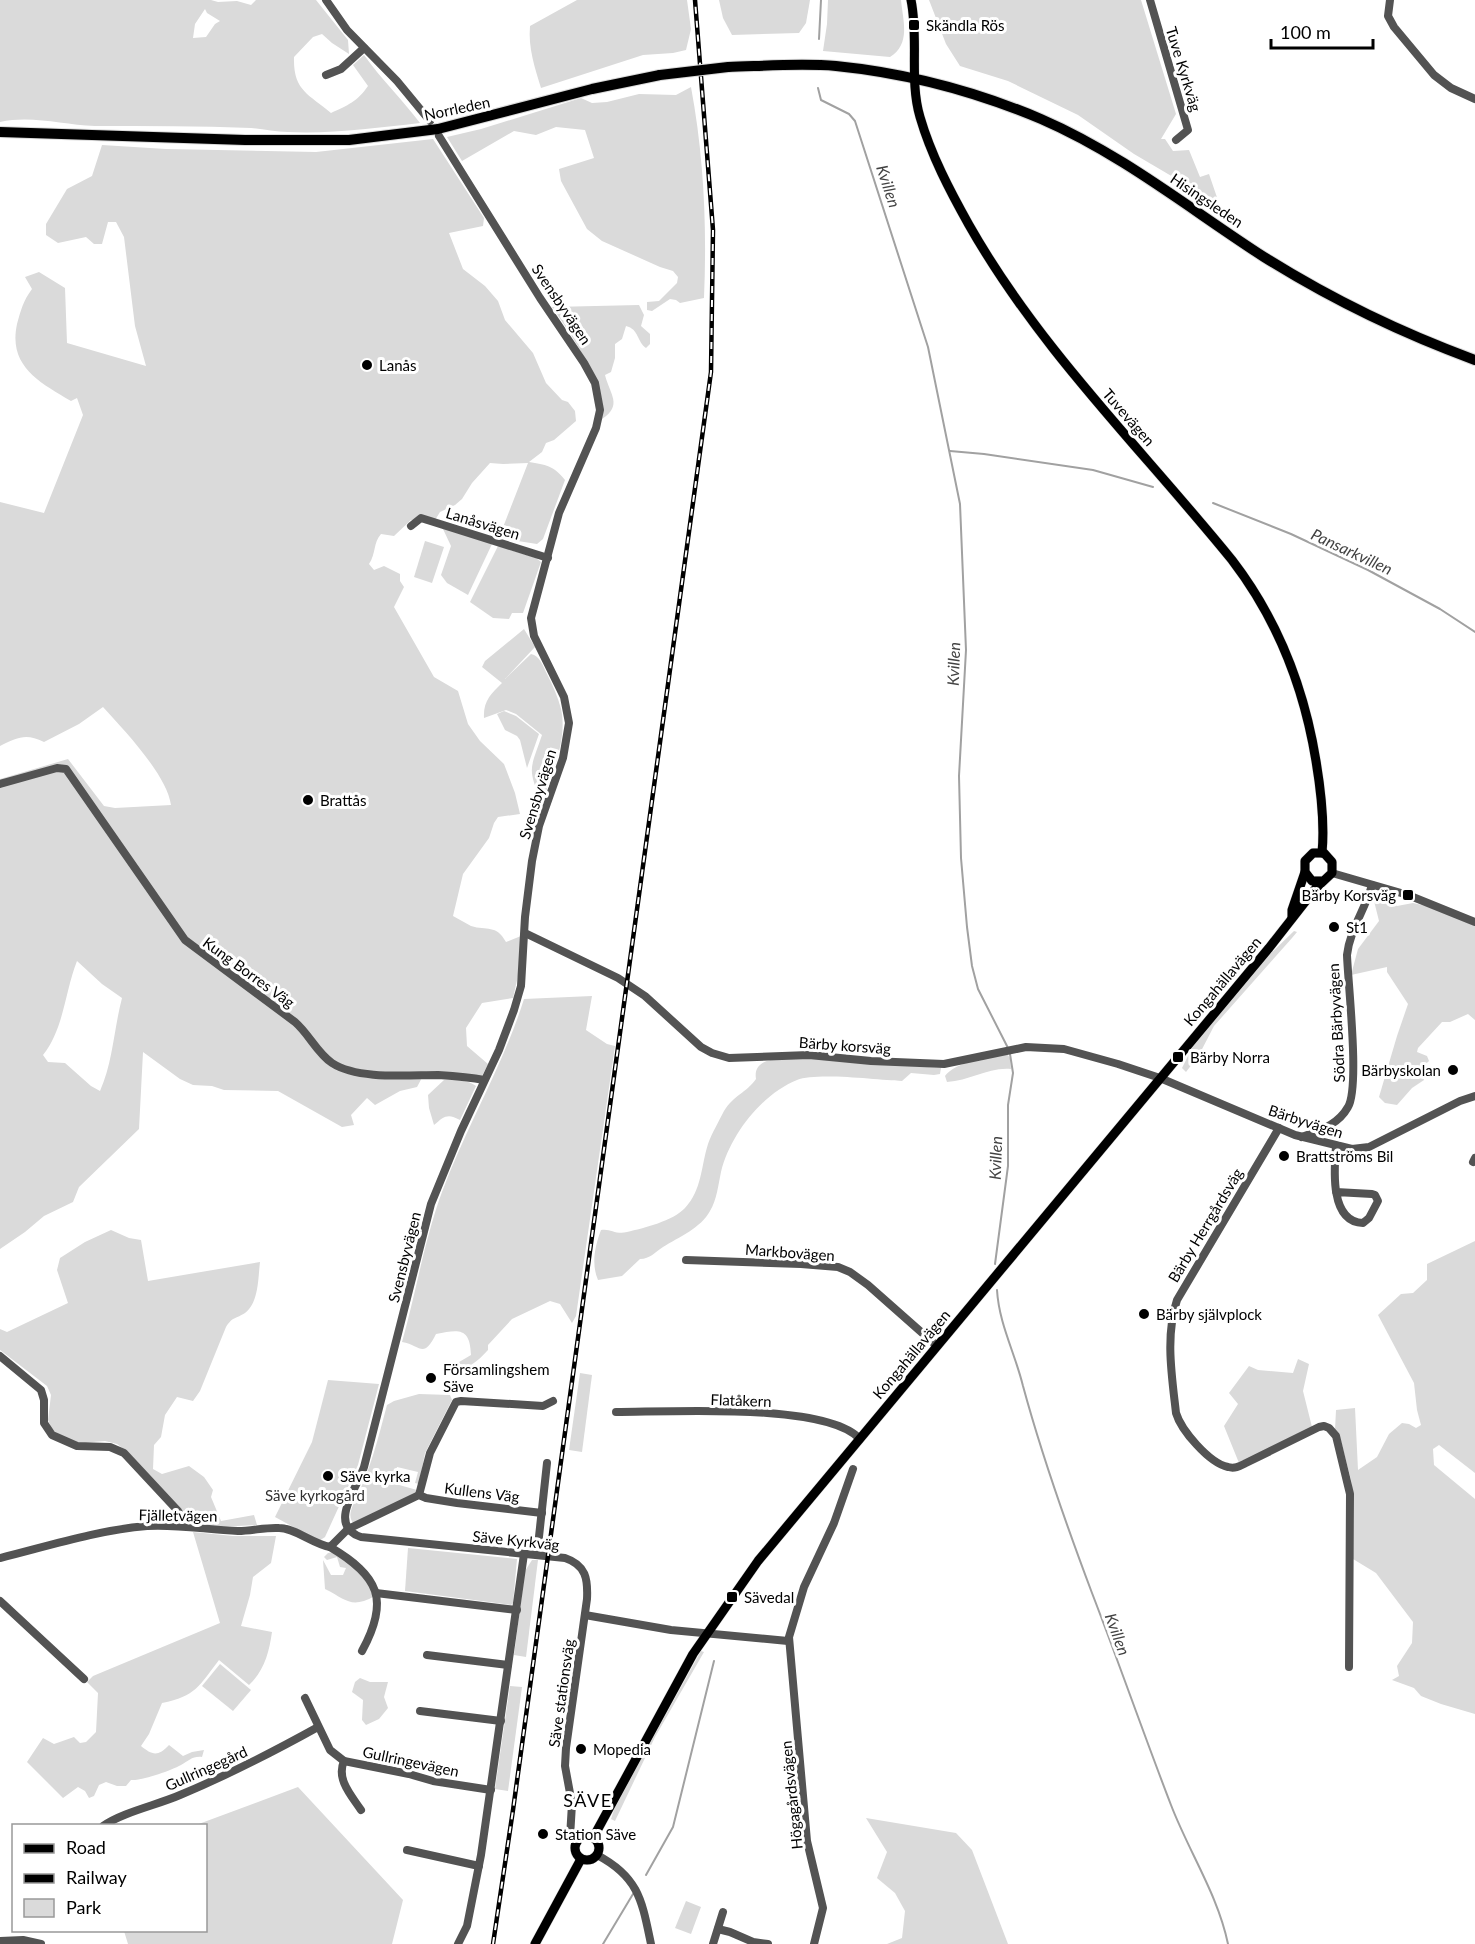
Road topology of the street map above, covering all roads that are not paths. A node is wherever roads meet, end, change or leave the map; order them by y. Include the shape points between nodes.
1 (326, 0) edge
2 (911, 0) edge
3 (1150, 0) edge
4 (1390, 0) edge
5 (364, 48) junction
6 (326, 75) dead end
7 (915, 79) junction
8 (1475, 99) edge
9 (430, 121) dead end
10 (0, 132) edge
11 (439, 136) dead end
12 (1176, 140) dead end
13 (1475, 360) edge
14 (411, 526) dead end
15 (548, 558) junction
16 (0, 784) edge
17 (1322, 853) junction
18 (1305, 872) junction
19 (1332, 873) junction
20 (1323, 881) junction
21 (1372, 885) junction
22 (1292, 918) junction
23 (1475, 922) edge
24 (525, 933) junction
25 (1160, 1078) junction
26 (484, 1080) junction
27 (1475, 1096) edge
28 (1279, 1128) junction
29 (1302, 1137) junction
30 (1335, 1147) junction
31 (1336, 1192) junction
32 (686, 1260) dead end
33 (938, 1346) junction
34 (0, 1356) edge
35 (553, 1401) dead end
36 (616, 1412) dead end
37 (860, 1439) junction
38 (547, 1463) dead end
39 (853, 1469) dead end
40 (419, 1495) junction
41 (542, 1513) junction
42 (187, 1526) junction
43 (348, 1529) junction
44 (330, 1547) junction
45 (524, 1554) junction
46 (537, 1555) junction
47 (0, 1558) edge
48 (376, 1593) junction
49 (0, 1601) edge
50 (517, 1611) junction
51 (585, 1616) junction
52 (706, 1633) junction
53 (788, 1641) junction
54 (362, 1651) dead end
55 (427, 1655) dead end
56 (508, 1665) junction
57 (1349, 1667) dead end
58 (84, 1679) dead end
59 (305, 1698) dead end
60 (420, 1711) dead end
61 (501, 1721) junction
62 (318, 1727) junction
63 (344, 1761) junction
64 (491, 1790) junction
65 (361, 1810) dead end
66 (106, 1824) edge
67 (593, 1838) junction
68 (577, 1843) junction
69 (407, 1850) dead end
70 (597, 1855) junction
71 (581, 1859) junction
72 (479, 1866) junction
73 (723, 1912) dead end
74 (718, 1929) junction
75 (0, 1941) edge
76 (41, 1944) edge
77 (458, 1944) edge
78 (535, 1944) edge
79 (651, 1944) edge
80 (713, 1944) edge
81 (768, 1944) edge
82 (814, 1944) edge

1 - 5 street
2 - 7 main road, Tuvevägen
3 - 12 street, Tuve Kyrkväg via 1188,130
4 - 8 street via 1388,16 1394,27 1434,75
5 - 6 street via 341,69
5 - 9 street
7 - 10 highway, Norrleden, bridge via 835,66 728,67 600,87 438,129 349,140
7 - 13 highway, Hisingsleden via 995,101 1074,134 1330,295 1396,329
7 - 17 main road, Tuvevägen via 919,114 936,161 996,270 1060,358 1232,560 1275,628 1295,675 1311,734 1322,813
11 - 15 street, Svensbyvägen via 584,363 599,395 598,420 566,494
14 - 15 street, Lanåsvägen via 421,518
15 - 24 street, Svensbyvägen via 534,605 532,628 562,691 569,723 560,768 538,833 529,878
16 - 26 street, Kung Borres Väg via 66,769 185,940 297,1024 330,1062 364,1073
17 - 18 main road, Kongahällavägen via 1308,857
17 - 19 main road via 1332,862
18 - 20 main road via 1312,880
18 - 22 main road, Kongahällavägen
19 - 20 main road, Kongahällavägen
19 - 21 street
20 - 22 main road, Kongahällavägen
21 - 23 street
21 - 29 street, Södra Bärbyvägen via 1348,943 1352,1099 1332,1124
22 - 25 main road, Kongahällavägen
24 - 25 street, Bärby korsväg via 618,978 645,996 701,1047 722,1056 814,1055 944,1064 1026,1047 1071,1051
24 - 26 street, Svensbyvägen via 518,998
25 - 28 street, Bärbyvägen
25 - 33 main road, Kongahällavägen
26 - 43 street, Svensbyvägen via 431,1204 364,1467 344,1514
27 - 30 street, Bärbyvägen via 1369,1147
28 - 29 street, Bärbyvägen
28 - 57 street, Bärby Herrgårdsväg via 1176,1300 1170,1341 1176,1413 1192,1440 1219,1464 1235,1468 1319,1427 1333,1430 1351,1504
29 - 30 street, Bärbyvägen
30 - 31 street
31 - 31 street via 1372,1194 1378,1202 1367,1221 1359,1223 1345,1215
32 - 33 street, Markbovägen via 838,1267 868,1285
33 - 37 main road, Kongahällavägen
34 - 42 street via 41,1390 44,1423 52,1435 77,1446 120,1450 178,1511
35 - 40 street, Kullens Väg via 543,1406 456,1402 430,1453
36 - 37 street, Flatåkern via 798,1415 841,1426
37 - 52 main road, Kongahällavägen via 758,1562
38 - 41 street
39 - 53 street, Högagårdsvägen via 802,1593
40 - 41 street, Kullens Väg
40 - 43 street
41 - 46 street
42 - 44 street, Fjälletvägen via 240,1531 286,1529
42 - 47 street, Fjälletvägen via 120,1529
43 - 44 street
43 - 45 street, Säve Kyrkväg via 365,1538
44 - 48 street, Fjälletvägen via 364,1572
45 - 46 street, Säve Kyrkväg
45 - 50 street
46 - 51 street, Säve Kyrkväg via 565,1558 581,1566 587,1582
48 - 50 street
48 - 54 street via 379,1605
49 - 58 street
50 - 56 street
51 - 52 street
51 - 68 street, Säve stationsväg via 565,1766 572,1804 570,1837
52 - 53 street
52 - 67 main road, Kongahällavägen
53 - 82 street, Högagårdsvägen via 807,1841 823,1908
55 - 56 street
56 - 61 street
59 - 62 street
60 - 61 street
61 - 64 street
62 - 63 street via 330,1750
62 - 66 street, Gullringegård via 224,1776
63 - 64 street, Gullringevägen
63 - 65 street, Gullringevägen via 342,1778
64 - 72 street
67 - 68 main road via 582,1838
67 - 70 main road via 599,1846
68 - 71 main road
69 - 72 street
70 - 71 main road
70 - 79 street via 620,1869 633,1883 642,1902
71 - 78 main road
72 - 77 street via 467,1926
73 - 74 street
74 - 80 street
74 - 81 street
75 - 76 street

